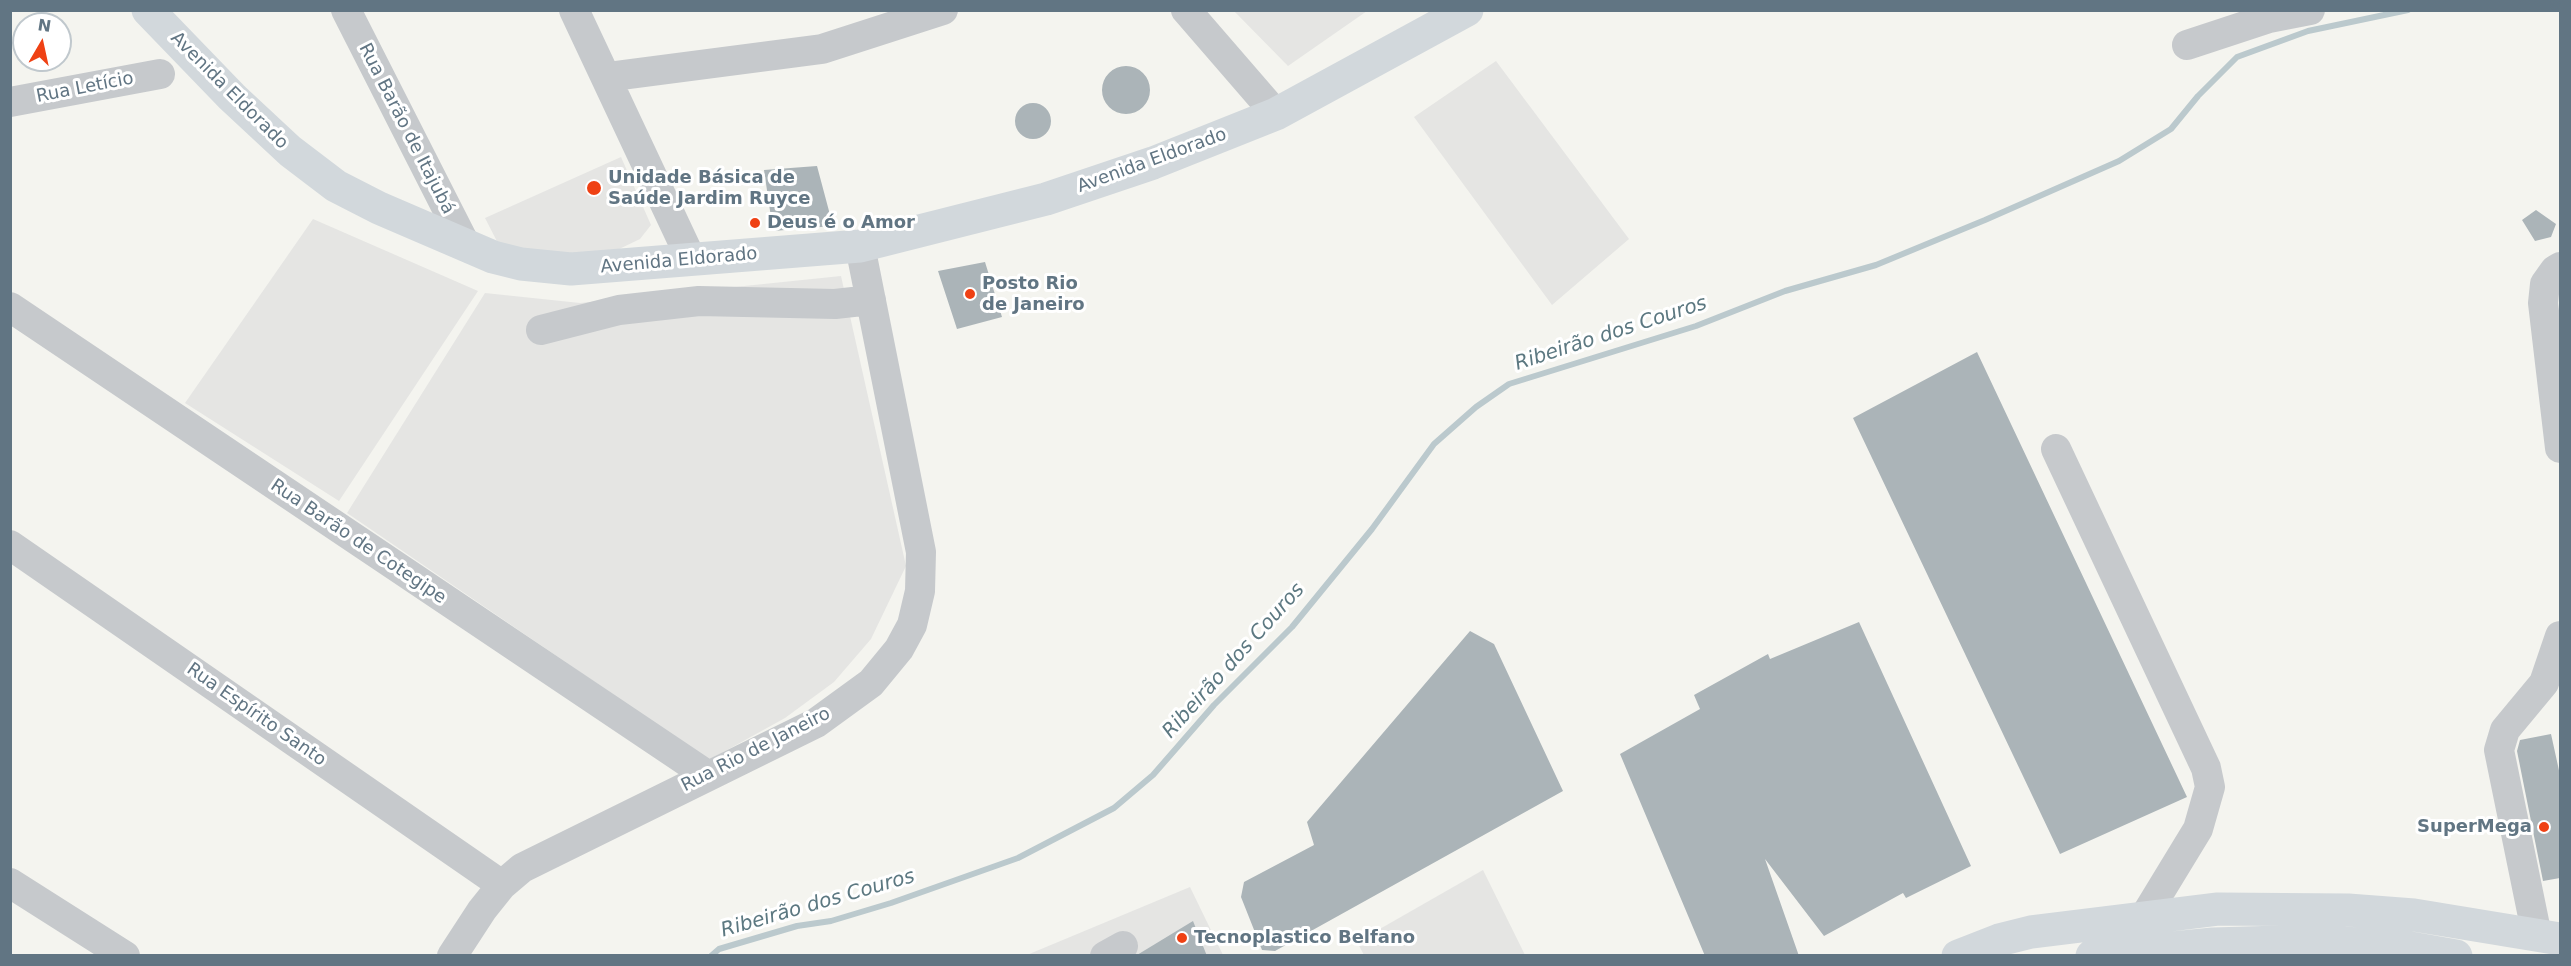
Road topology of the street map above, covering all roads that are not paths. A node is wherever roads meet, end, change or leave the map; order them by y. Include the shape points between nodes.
1 (148, 10) edge
2 (346, 10) edge
3 (574, 10) edge
4 (1186, 10) edge
5 (1467, 10) edge
6 (2310, 10) edge
7 (924, 13) edge
8 (2267, 14) edge
9 (2187, 45) dead end
10 (160, 74) dead end
11 (607, 77) junction
12 (10, 102) edge
13 (1276, 114) junction
14 (466, 246) junction
15 (860, 246) junction
16 (691, 259) junction
17 (2560, 267) edge
18 (871, 300) junction
19 (10, 307) edge
20 (540, 330) dead end
21 (2056, 448) dead end
22 (2560, 448) edge
23 (10, 545) edge
24 (2560, 636) edge
25 (707, 775) junction
26 (10, 883) edge
27 (502, 885) junction
28 (2145, 916) junction
29 (2549, 937) edge
30 (2212, 950) edge
31 (2404, 951) edge
32 (124, 956) edge
33 (452, 956) edge
34 (1958, 956) edge
35 (2092, 956) edge
36 (2456, 956) edge

1 - 14 main road, Avenida Eldorado via 232,97 315,172 379,208
2 - 14 street, Rua Barão de Itajubá
3 - 11 street
4 - 13 street
5 - 13 main road, Avenida Eldorado
6 - 8 street
7 - 11 street via 822,49
8 - 9 street
10 - 12 street, Rua Letício
11 - 16 street
13 - 15 main road, Avenida Eldorado via 1154,163 1046,199
14 - 16 main road, Avenida Eldorado via 521,264 571,268
15 - 16 main road, Avenida Eldorado
15 - 18 street, Rua Rio de Janeiro
17 - 22 street via 2545,284 2543,303
18 - 20 street via 835,304 699,301 619,310
18 - 25 street, Rua Rio de Janeiro via 921,552 920,591 912,626 871,683 825,716
19 - 25 street, Rua Barão de Cotegipe
21 - 28 street via 2206,768 2210,787 2198,829
23 - 27 street, Rua Espírito Santo
24 - 29 street via 2544,683 2505,730 2499,750
25 - 27 street, Rua Rio de Janeiro via 522,868
26 - 32 street
27 - 33 street, Rua Rio de Janeiro
28 - 29 main road via 2218,909 2348,910 2414,915
28 - 34 main road via 2031,932
30 - 31 main road via 2313,941
30 - 35 main road
31 - 36 main road

